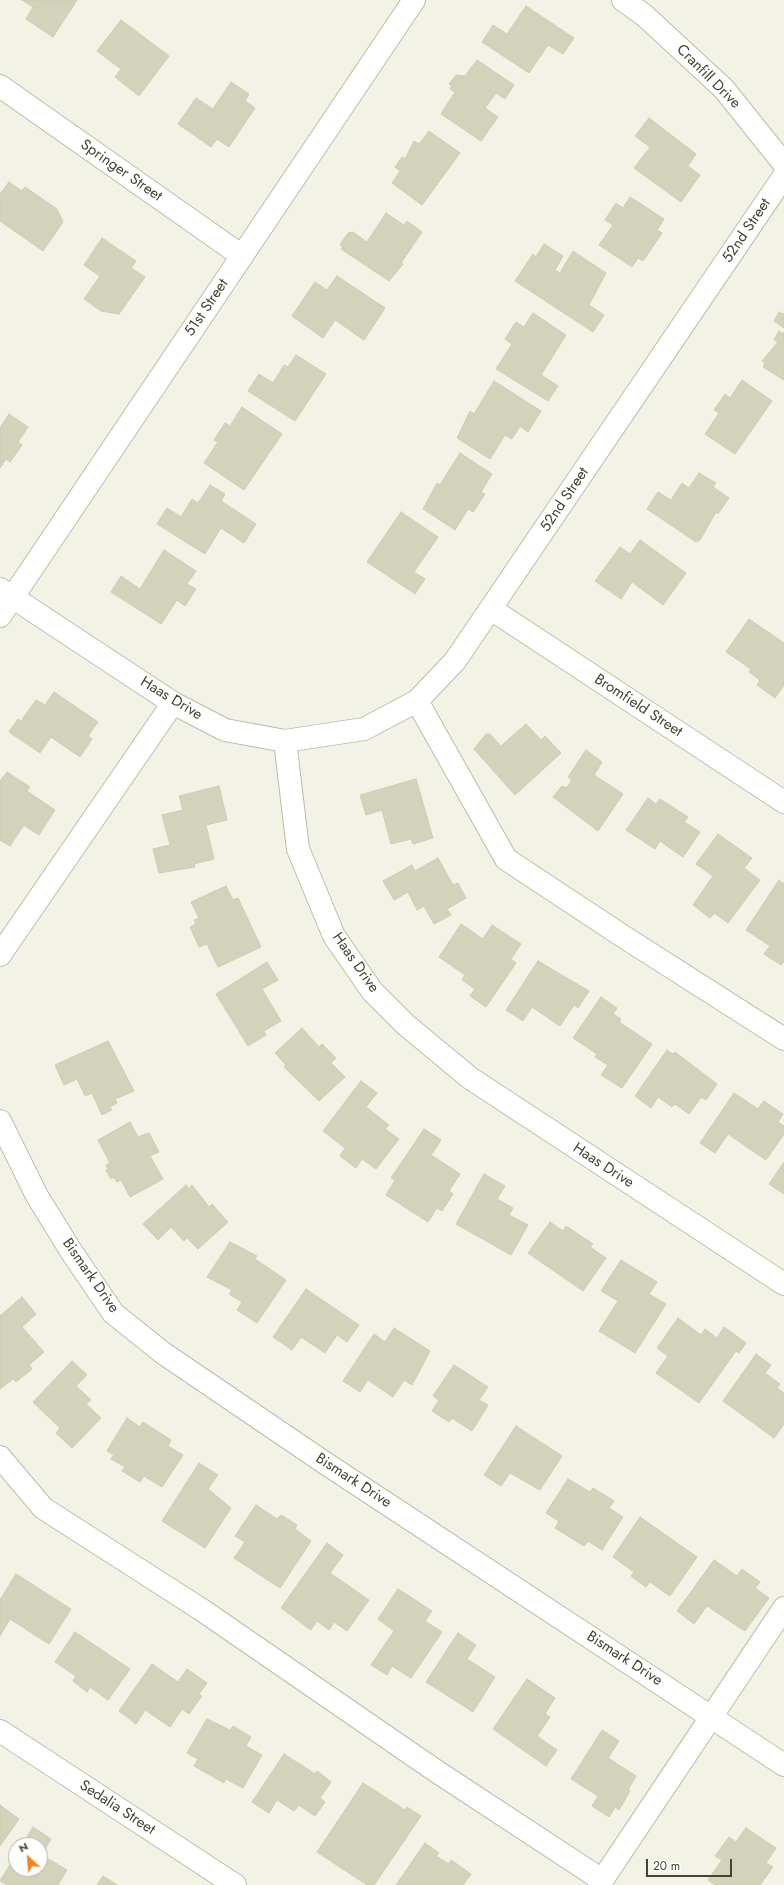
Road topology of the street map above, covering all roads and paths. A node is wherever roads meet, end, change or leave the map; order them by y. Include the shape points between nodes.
1 (414, 0) edge
2 (623, 0) edge
3 (0, 86) edge
4 (784, 164) edge
5 (784, 176) edge
6 (242, 256) junction
7 (6, 593) edge
8 (491, 609) junction
9 (0, 616) edge
10 (417, 701) junction
11 (173, 703) junction
12 (285, 740) junction
13 (784, 802) edge
14 (0, 954) edge
15 (784, 1039) edge
16 (0, 1121) edge
17 (784, 1284) edge
18 (0, 1457) edge
19 (784, 1608) edge
20 (710, 1716) junction
21 (0, 1731) edge
22 (784, 1764) edge
23 (601, 1882) edge
24 (235, 1885) edge

1 - 6 street, 51st Street
2 - 4 street, Cranfill Drive via 724,89
3 - 6 street, Springer Street
5 - 8 street, 52nd Street
6 - 7 street, 51st Street
7 - 9 street, 51st Street
7 - 11 street, Haas Drive
8 - 10 street, 52nd Street via 455,661
8 - 13 street, Bromfield Street
10 - 12 street, 52nd Street via 364,729
10 - 15 street via 506,858
11 - 12 street, Haas Drive via 225,730
11 - 14 street
12 - 17 street, Haas Drive via 298,849 334,936 372,991 406,1025 470,1078
16 - 20 street, Bismark Drive via 37,1196 113,1313 163,1353 325,1463
18 - 23 street via 43,1508 202,1610
19 - 20 street
20 - 22 street, Bismark Drive
20 - 23 street
21 - 24 street, Sedalia Street

